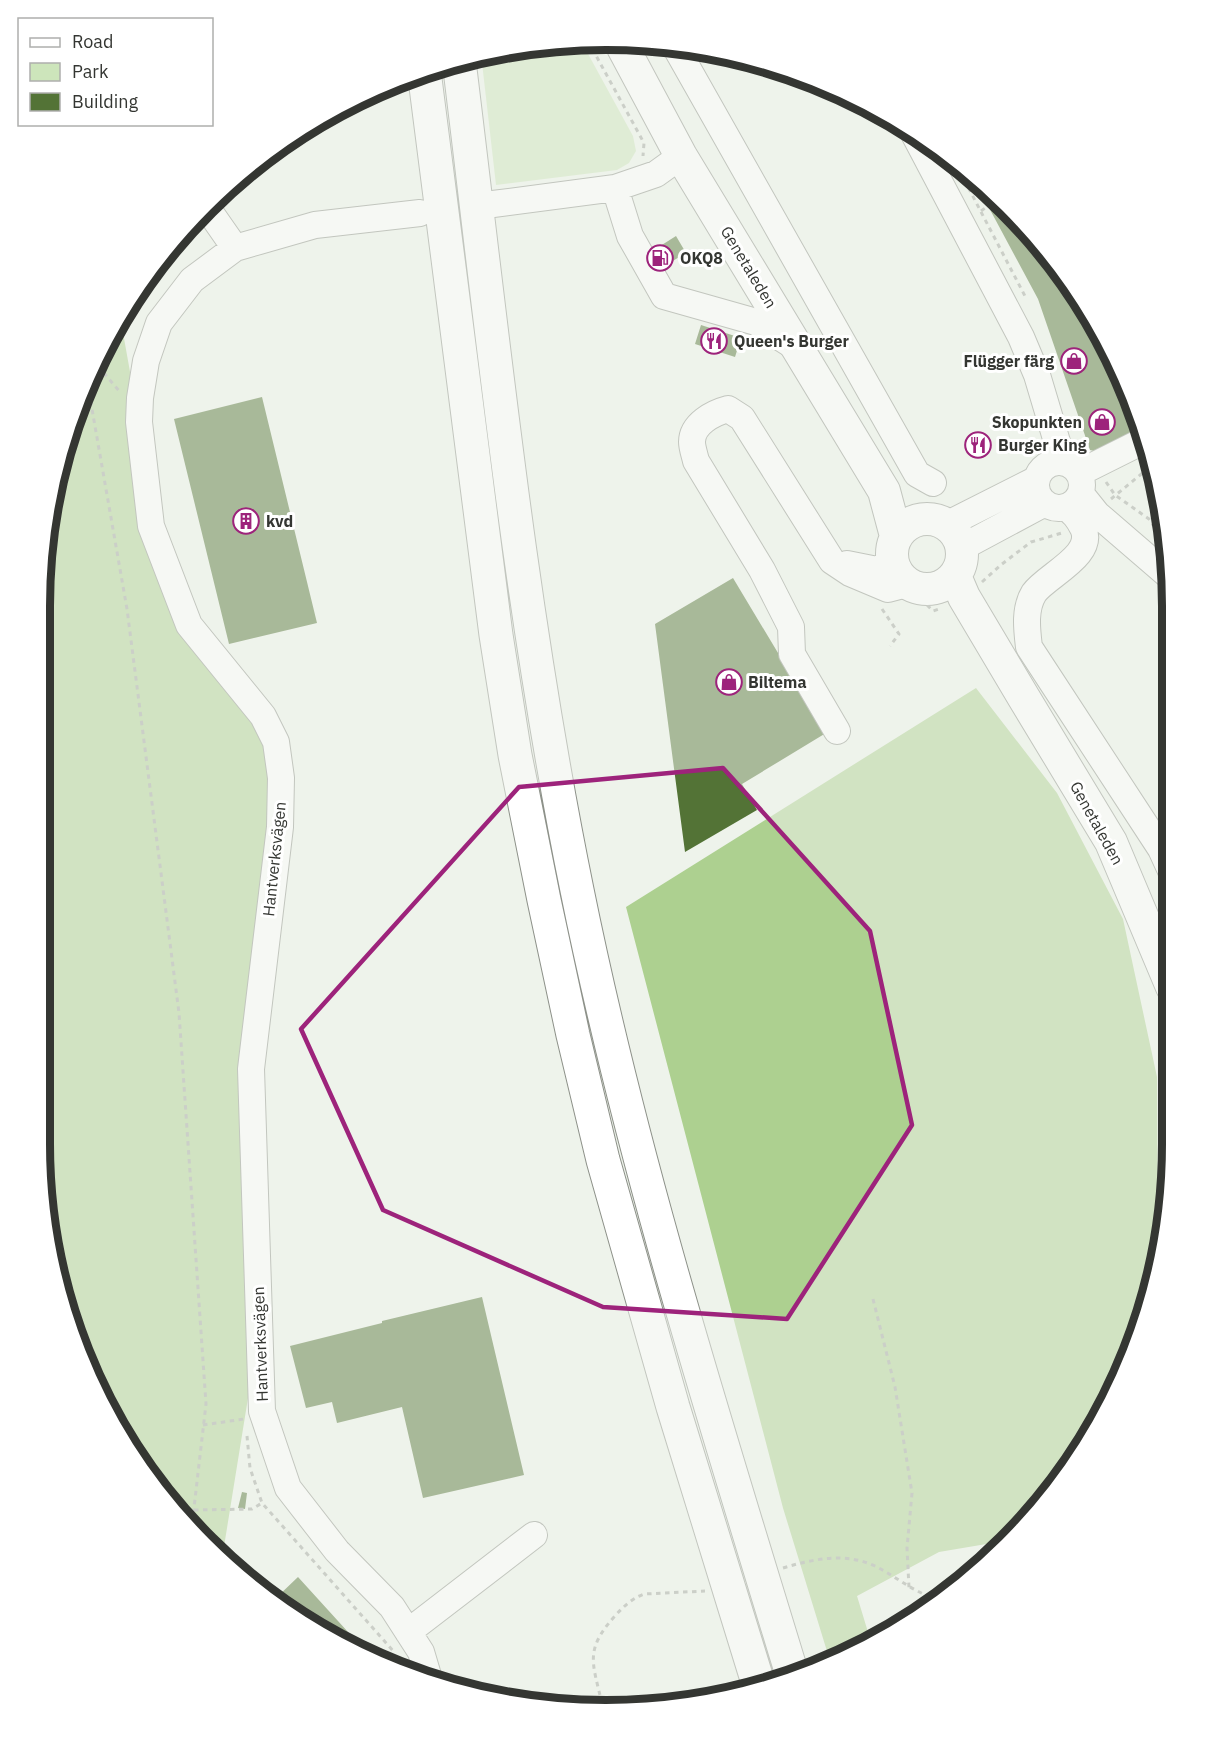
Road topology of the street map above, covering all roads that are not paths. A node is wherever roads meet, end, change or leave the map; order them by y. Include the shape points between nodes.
1 (625, 51) edge
2 (680, 54) edge
3 (460, 69) edge
4 (425, 80) edge
5 (922, 148) edge
6 (681, 156) junction
7 (615, 188) junction
8 (493, 204) dead end
9 (211, 213) edge
10 (420, 213) dead end
11 (235, 248) junction
12 (798, 349) junction
13 (1137, 444) edge
14 (933, 483) dead end
15 (1059, 483) junction
16 (927, 555) junction
17 (1160, 568) edge
18 (837, 731) dead end
19 (1162, 851) edge
20 (1162, 963) edge
21 (534, 1534) dead end
22 (408, 1632) junction
23 (790, 1669) edge
24 (427, 1671) edge
25 (757, 1679) edge

1 - 6 main road, Genetaleden
2 - 14 street via 916,474
3 - 23 highway via 512,500 551,754 577,890 616,1065 675,1288
4 - 25 highway via 496,635 543,900 603,1160
5 - 15 street via 1037,375 1052,429
6 - 7 street via 656,174
6 - 12 main road, Genetaleden
7 - 8 street
7 - 12 street via 630,236 664,296 756,322
9 - 11 street
10 - 11 street, Hantverksvägen via 315,225
11 - 22 street, Hantverksvägen via 192,280 159,323 146,361 139,422 151,526 189,625 263,716 276,742 281,778 280,827 251,1069 262,1411 288,1488 337,1551 392,1607
12 - 16 main road, Genetaleden
13 - 15 street
15 - 16 street
15 - 17 street
15 - 19 street via 1085,533 1082,550 1034,594 1026,618 1029,647
16 - 18 street via 877,570 832,561 742,418 728,409 716,412 695,430 692,443 696,461 762,570 791,627 792,654
16 - 20 main road, Genetaleden via 1023,698 1112,842
21 - 22 street
22 - 24 street, Hantverksvägen via 421,1652

